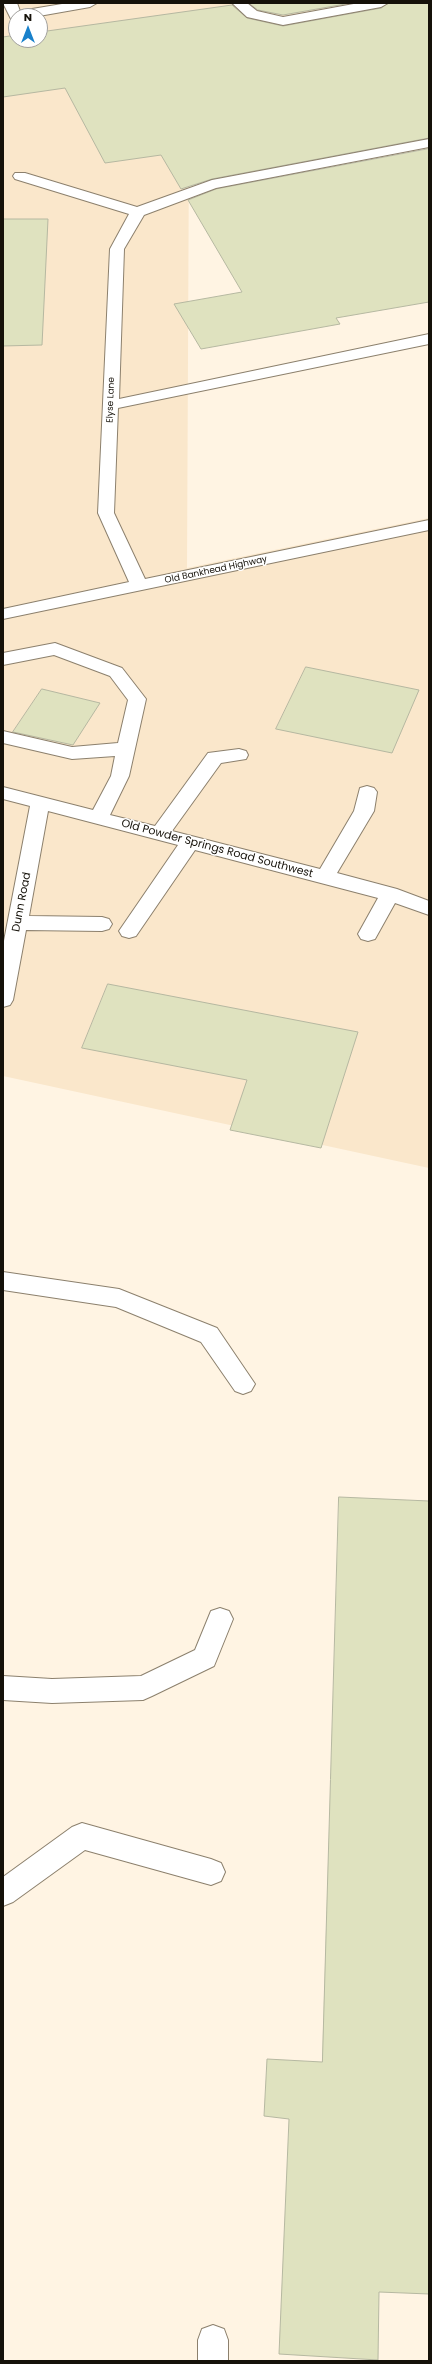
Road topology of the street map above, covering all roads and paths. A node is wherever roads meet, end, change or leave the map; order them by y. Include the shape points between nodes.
1 (10, 3) edge
2 (90, 3) edge
3 (239, 3) edge
4 (381, 3) edge
5 (429, 143) edge
6 (20, 176) dead end
7 (138, 212) junction
8 (429, 339) edge
9 (110, 404) junction
10 (429, 525) edge
11 (140, 586) junction
12 (3, 614) edge
13 (3, 658) edge
14 (3, 737) edge
15 (126, 749) junction
16 (239, 755) dead end
17 (367, 792) dead end
18 (3, 793) edge
19 (40, 803) junction
20 (100, 818) junction
21 (160, 834) junction
22 (190, 842) junction
23 (325, 877) junction
24 (390, 894) junction
25 (426, 902) edge
26 (18, 923) junction
27 (102, 924) dead end
28 (129, 931) dead end
29 (368, 934) dead end
30 (3, 1000) edge
31 (3, 1281) edge
32 (243, 1384) dead end
33 (220, 1619) dead end
34 (3, 1688) edge
35 (211, 1872) dead end
36 (3, 1893) edge

1 - 2 street via 16,16
3 - 4 street via 252,14 283,22
5 - 7 street via 212,184
6 - 7 street
7 - 9 street, Elyse Lane via 117,249
8 - 9 street
9 - 11 street, Elyse Lane via 106,513
10 - 11 street, Old Bankhead Highway
11 - 12 street, Old Bankhead Highway
13 - 15 street via 55,649 116,672 137,699
14 - 15 street via 72,753
15 - 20 street via 120,776
16 - 21 street via 215,757
17 - 23 street via 364,811
18 - 19 street, Old Powder Springs Road Southwest
19 - 20 street, Old Powder Springs Road Southwest
19 - 26 street, Dunn Road
20 - 21 street, Old Powder Springs Road Southwest
21 - 22 street, Old Powder Springs Road Southwest
22 - 23 street, Old Powder Springs Road Southwest
22 - 28 street
23 - 24 street, Old Powder Springs Road Southwest
24 - 25 street, Old Powder Springs Road Southwest
24 - 29 street
26 - 27 street
26 - 30 street, Dunn Road
31 - 32 street via 120,1298 210,1335
33 - 34 street via 205,1658 143,1688 52,1691
35 - 36 street via 82,1836

